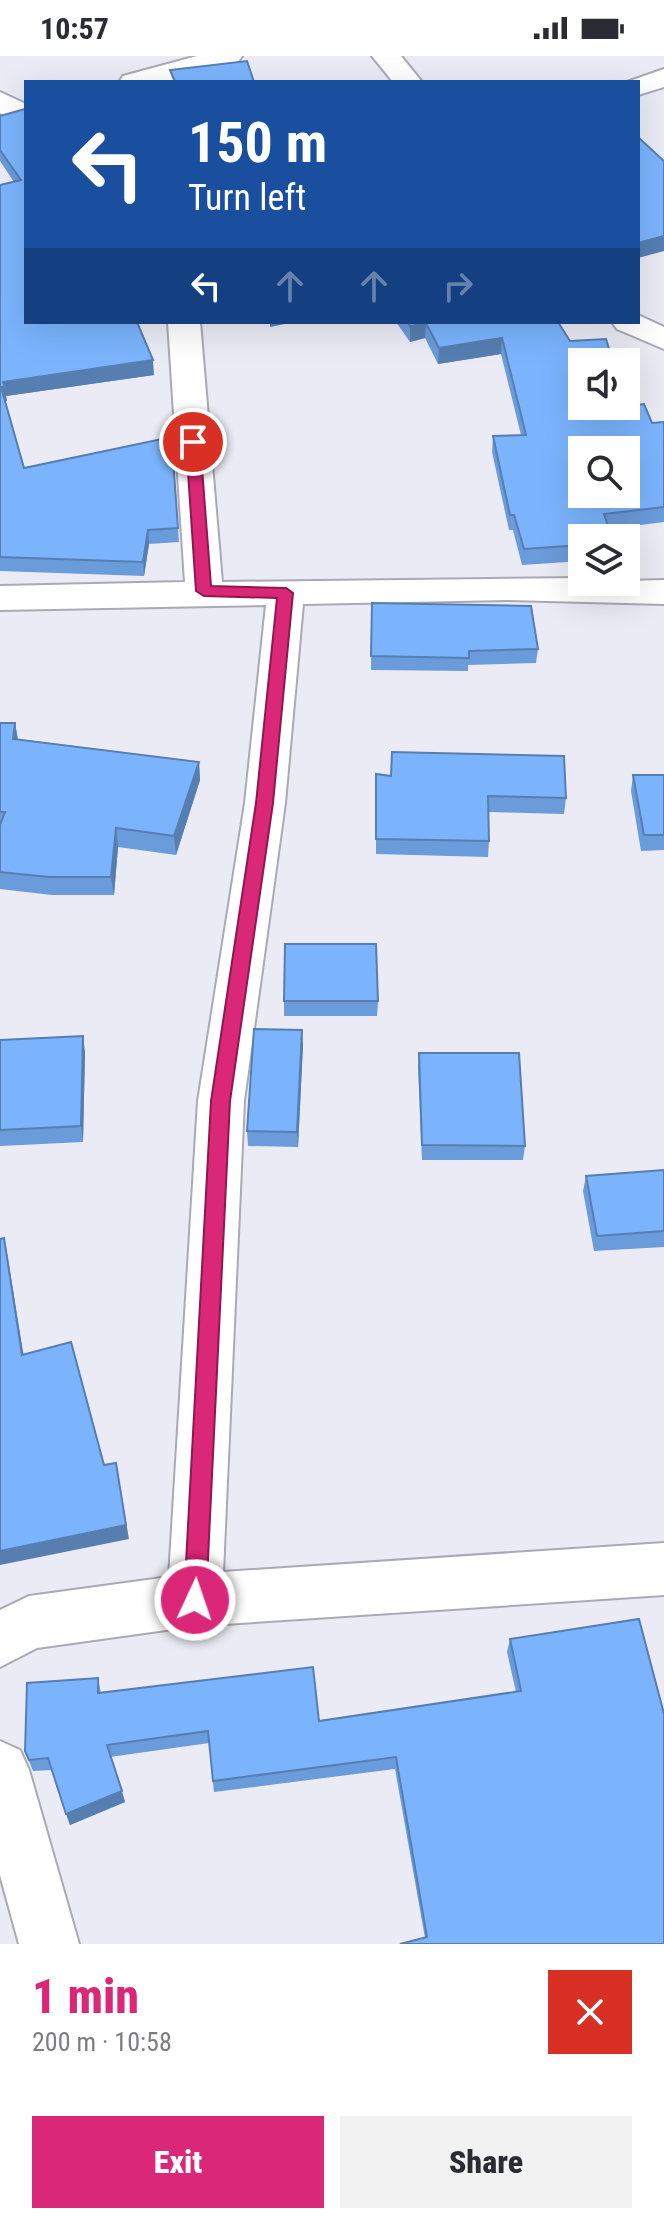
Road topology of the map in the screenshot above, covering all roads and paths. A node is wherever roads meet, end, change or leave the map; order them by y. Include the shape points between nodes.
1 (228, 56) edge
2 (386, 56) edge
3 (664, 77) edge
4 (140, 80) edge
5 (406, 80) edge
6 (640, 86) edge
7 (184, 324) edge
8 (632, 324) edge
9 (664, 339) edge
10 (204, 591) junction
11 (664, 592) edge
12 (286, 593) junction
13 (0, 598) edge
14 (664, 1569) edge
15 (195, 1600) junction
16 (0, 1640) edge
17 (0, 1770) edge
18 (49, 1944) edge

1 - 4 street
2 - 5 street
3 - 6 street
7 - 10 street
8 - 9 street
10 - 12 street
10 - 13 street
11 - 12 street via 508,588
12 - 15 street via 265,803 221,1101
14 - 15 street
15 - 16 street via 29,1623
17 - 18 street

